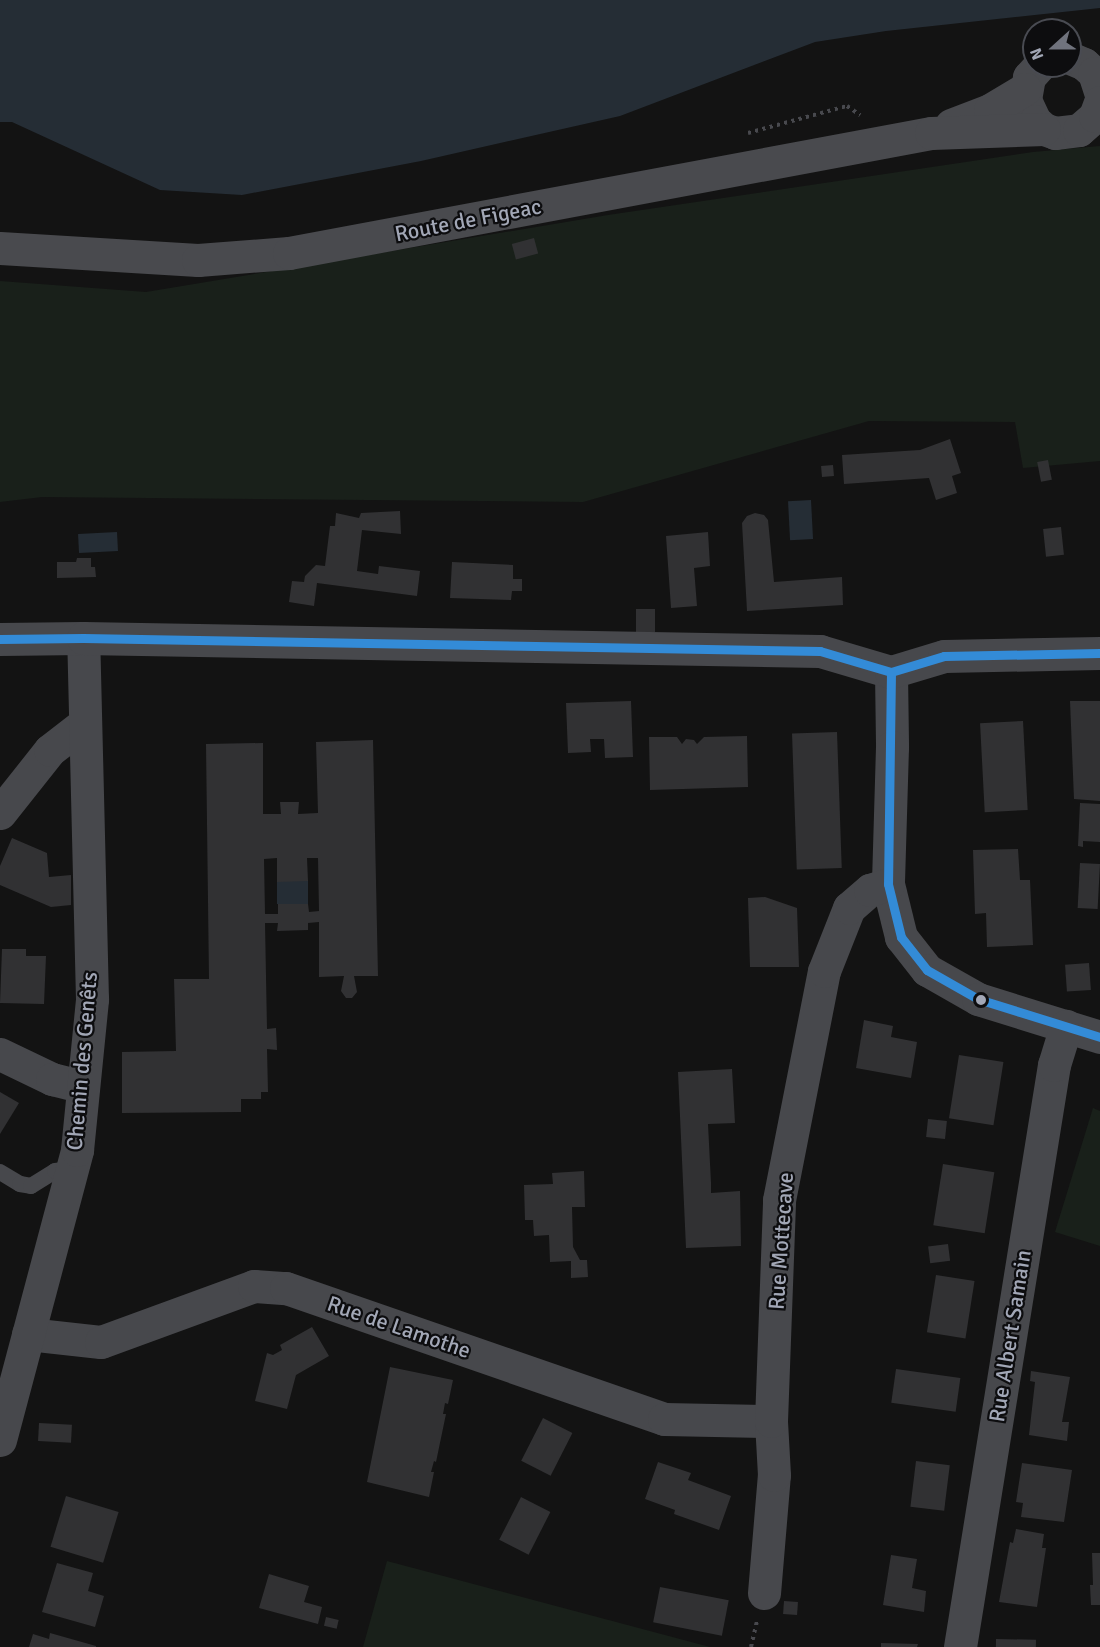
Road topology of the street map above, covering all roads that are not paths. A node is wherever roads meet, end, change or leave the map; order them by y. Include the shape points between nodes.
1 (1082, 61) edge
2 (1032, 78) edge
3 (1100, 90) edge
4 (1096, 117) edge
5 (1044, 129) junction
6 (931, 133) junction
7 (0, 248) edge
8 (83, 638) junction
9 (0, 639) edge
10 (1100, 653) edge
11 (891, 672) junction
12 (85, 723) junction
13 (0, 813) edge
14 (888, 884) junction
15 (1066, 1026) junction
16 (1100, 1037) edge
17 (0, 1054) edge
18 (83, 1087) junction
19 (72, 1169) junction
20 (0, 1172) edge
21 (28, 1334) junction
22 (771, 1421) junction
23 (0, 1440) edge
24 (764, 1593) dead end
25 (960, 1647) edge

1 - 3 main road via 1094,73
2 - 5 main road via 1028,112
2 - 6 main road, Route de Figeac via 990,110
4 - 5 main road, Route de Figeac via 1067,134
5 - 6 main road, Route de Figeac
6 - 7 main road, Route de Figeac via 289,253 198,260
8 - 9 street
8 - 11 street via 820,651
8 - 12 street, Chemin des Genêts
10 - 11 street via 944,656
11 - 14 street
12 - 13 street via 50,750
12 - 18 street, Chemin des Genêts via 92,999
14 - 15 street via 901,937 927,970 978,999
14 - 22 street, Rue Mottecave via 870,891 849,908 824,971 779,1200
15 - 16 street
15 - 25 street, Rue Albert Samain via 1054,1065
17 - 18 street via 52,1079
18 - 19 street, Chemin des Genêts
19 - 20 lane via 55,1171 31,1186
19 - 21 street, Chemin des Genêts
21 - 22 street, Rue de Lamothe via 101,1342 254,1286 286,1288 664,1419
21 - 23 street, Chemin des Genêts
22 - 24 street, Rue Mottecave via 774,1475

